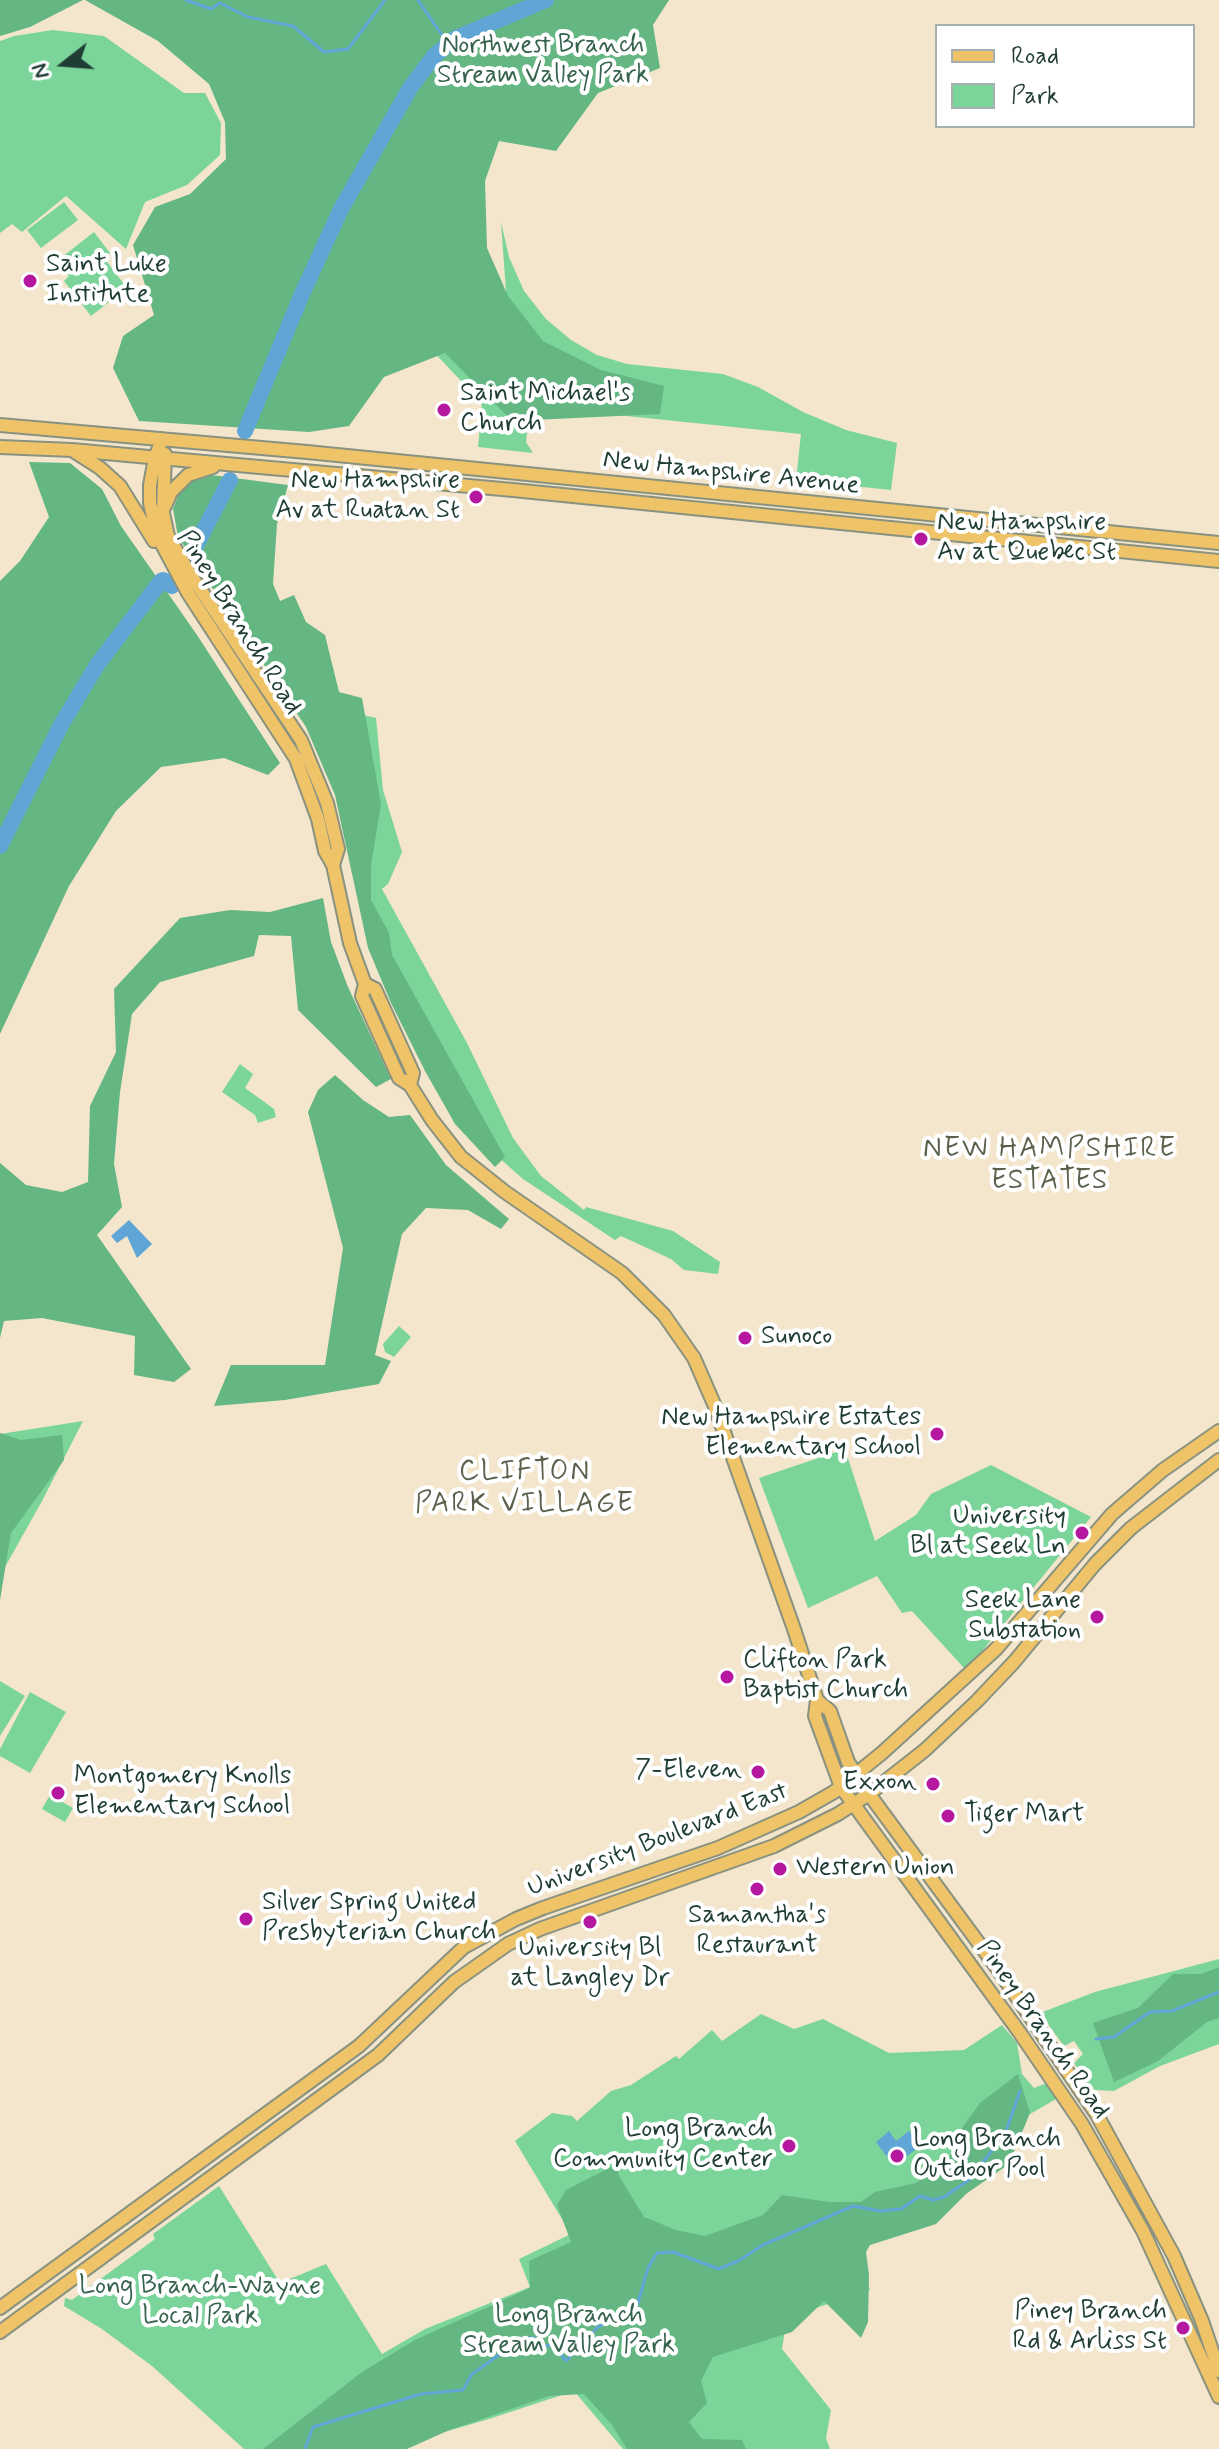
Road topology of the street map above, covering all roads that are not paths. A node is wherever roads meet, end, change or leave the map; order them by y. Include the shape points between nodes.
1 (0, 425) edge
2 (162, 439) junction
3 (0, 447) edge
4 (72, 450) junction
5 (160, 459) junction
6 (223, 465) junction
7 (163, 513) junction
8 (1219, 543) edge
9 (174, 559) junction
10 (1219, 561) edge
11 (1219, 1431) edge
12 (1219, 1460) edge
13 (817, 1700) junction
14 (856, 1775) junction
15 (841, 1787) junction
16 (869, 1794) junction
17 (852, 1805) junction
18 (0, 2308) edge
19 (0, 2332) edge
20 (1219, 2371) edge
21 (1219, 2397) edge

1 - 2 main road, New Hampshire Avenue
2 - 5 main road, Piney Branch Road
2 - 8 main road, New Hampshire Avenue
3 - 4 main road, New Hampshire Avenue
4 - 5 main road, New Hampshire Avenue
4 - 9 main road via 120,486
5 - 6 main road, New Hampshire Avenue
5 - 7 main road, Piney Branch Road
5 - 9 main road, Piney Branch Road via 150,485 152,518
6 - 7 main road via 188,475 171,492
6 - 10 main road, New Hampshire Avenue
7 - 9 main road, Piney Branch Road
9 - 13 main road, Piney Branch Road via 301,740 327,803 338,849 333,865 365,984 362,996 399,1078 410,1085 461,1157 622,1273 685,1345 714,1404
11 - 14 main road, University Boulevard East via 1112,1514 996,1649
12 - 16 main road, University Boulevard East via 1131,1528 977,1701
13 - 14 main road, Piney Branch Road via 830,1711
13 - 15 main road, Piney Branch Road via 815,1716
14 - 15 main road, University Boulevard East
14 - 16 main road, Piney Branch Road
15 - 17 main road, Piney Branch Road
15 - 18 main road, University Boulevard East via 718,1848 543,1908 464,1947 359,2046
16 - 17 main road, University Boulevard East
16 - 20 main road, Piney Branch Road via 1097,2115 1174,2256
17 - 19 main road, University Boulevard East via 774,1846 508,1944 454,1982 378,2055
17 - 21 main road, Piney Branch Road via 1082,2124 1143,2231

